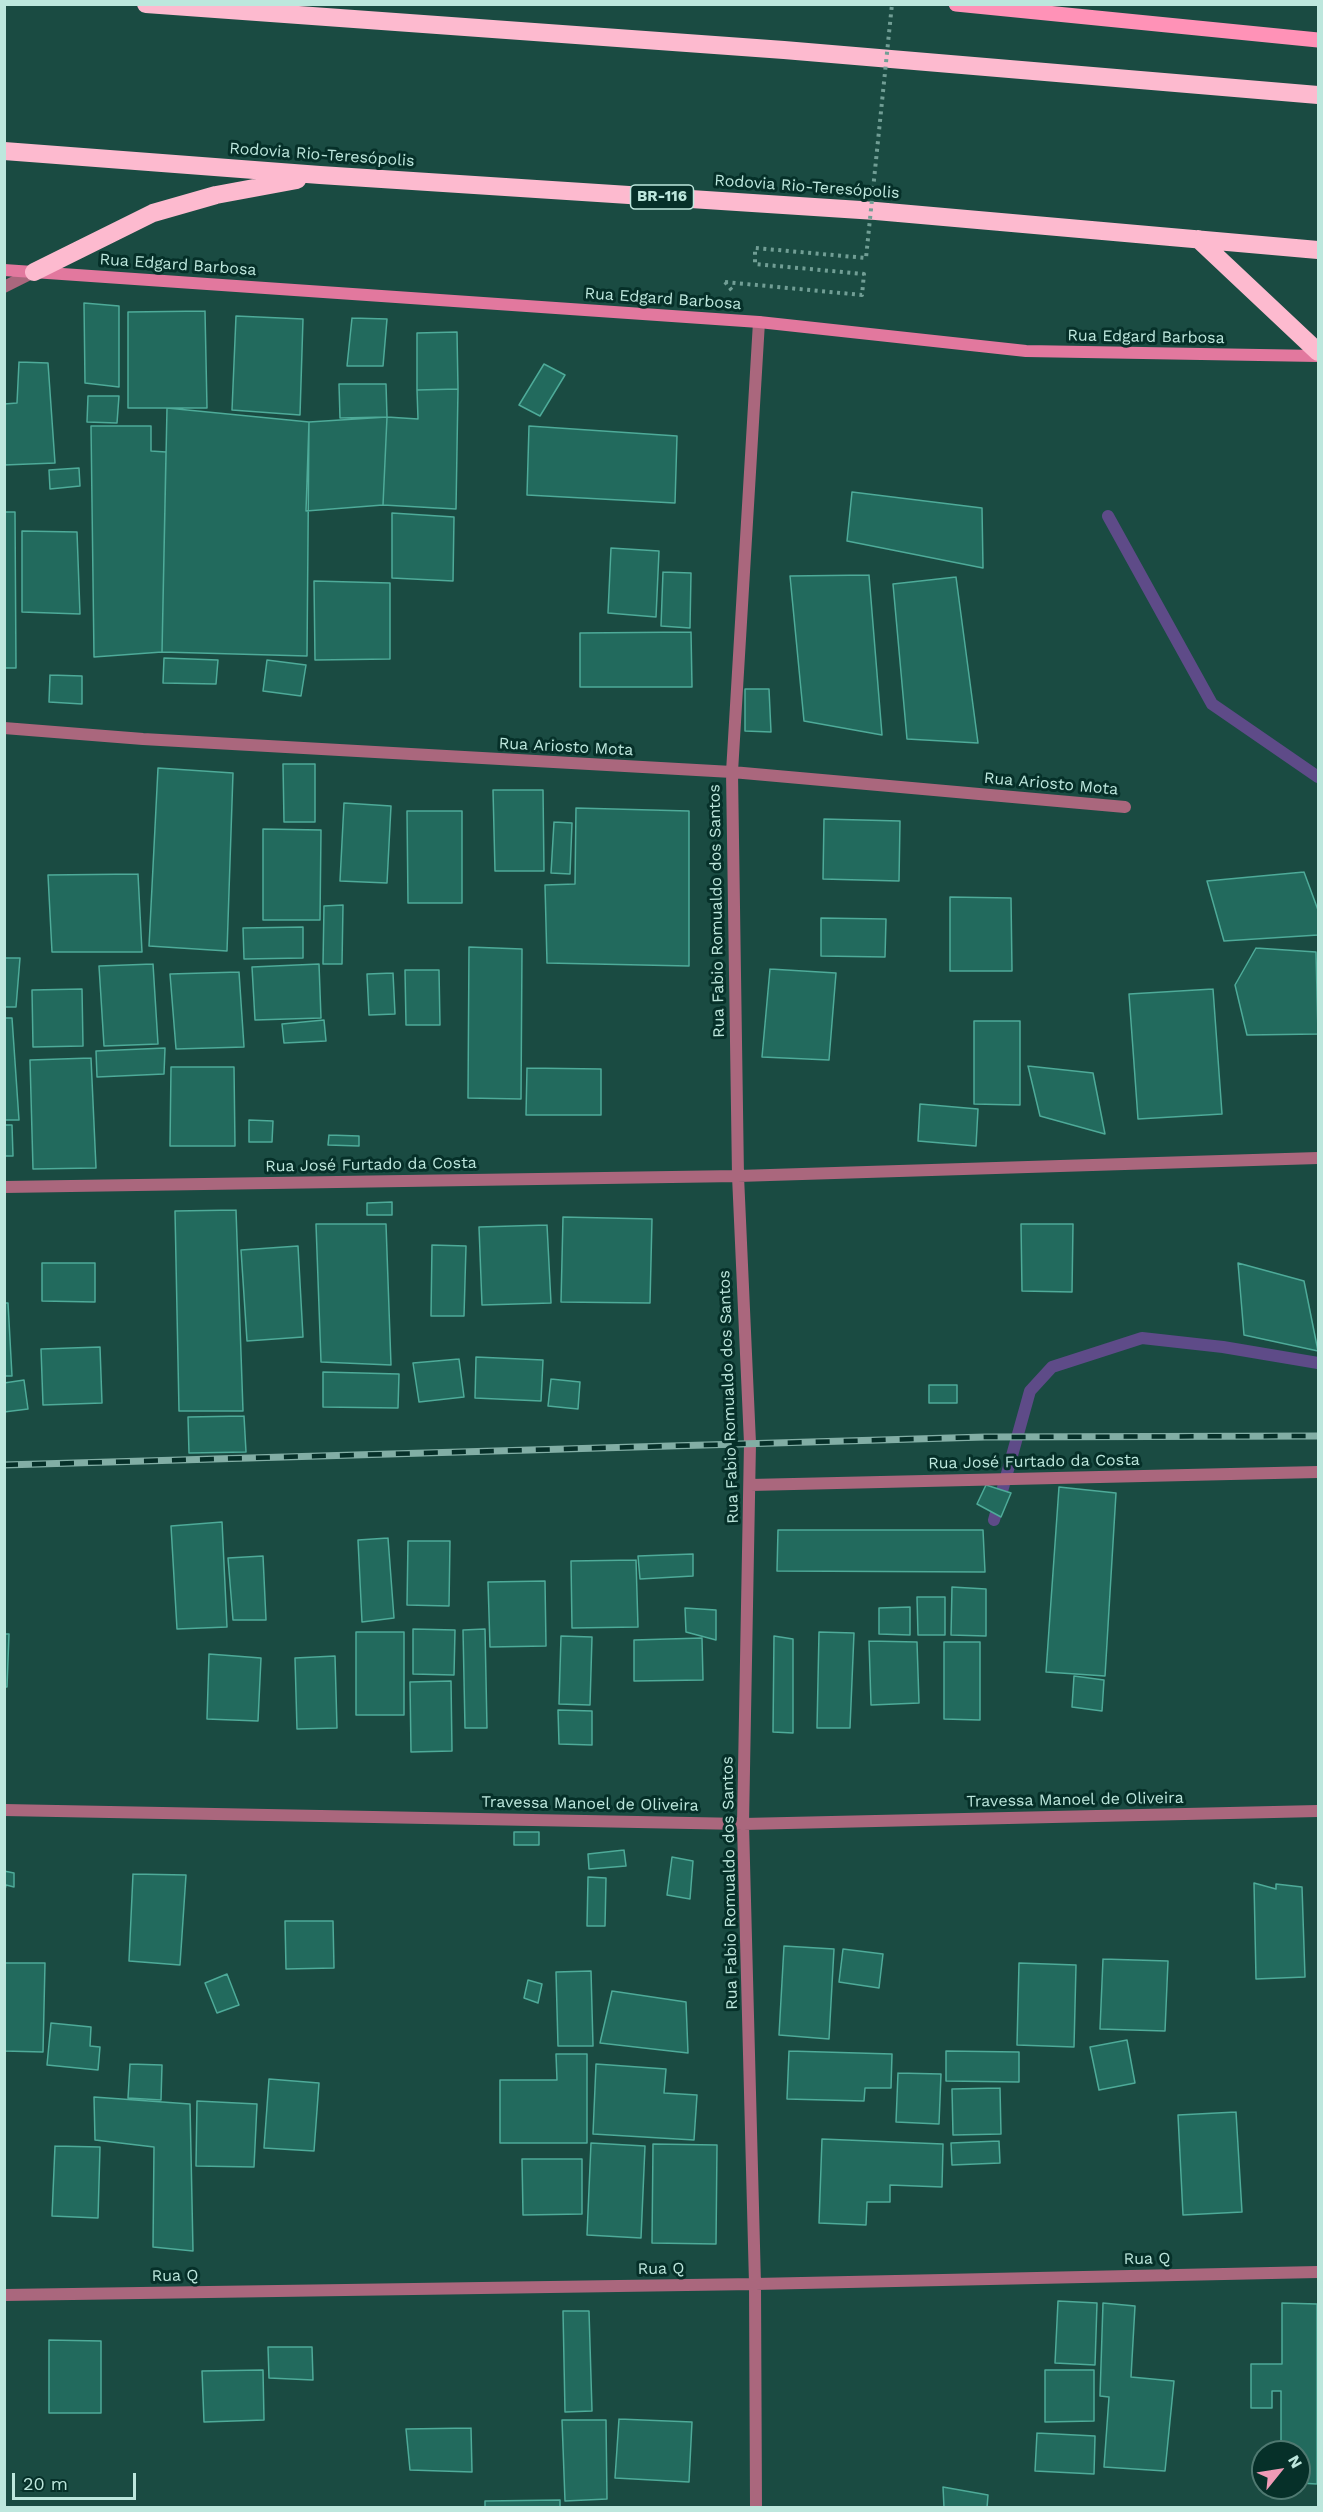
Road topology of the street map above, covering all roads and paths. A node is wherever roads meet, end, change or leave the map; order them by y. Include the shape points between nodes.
1 (146, 4) edge
2 (892, 4) edge
3 (956, 4) edge
4 (1318, 39) edge
5 (1318, 95) edge
6 (4, 151) edge
7 (320, 175) junction
8 (1198, 239) junction
9 (1318, 250) edge
10 (4, 270) edge
11 (34, 272) junction
12 (725, 282) dead end
13 (4, 287) edge
14 (759, 322) junction
15 (1318, 354) edge
16 (4, 728) edge
17 (732, 772) junction
18 (1125, 807) dead end
19 (1318, 1158) edge
20 (738, 1176) junction
21 (4, 1187) edge
22 (1318, 1472) edge
23 (750, 1485) junction
24 (4, 1810) edge
25 (1318, 1811) edge
26 (743, 1824) junction
27 (1318, 2272) edge
28 (755, 2284) junction
29 (4, 2295) edge
30 (756, 2508) edge

1 - 5 highway via 784,50
2 - 12 path, bridge via 866,258 755,248 755,264 864,274 862,295
3 - 4 main road
6 - 7 highway, Rodovia Rio-Teresópolis / BR-116
7 - 8 highway, Rodovia Rio-Teresópolis / BR-116 via 876,211
7 - 11 highway via 216,195 153,213
8 - 9 highway, Rodovia Rio-Teresópolis / BR-116
8 - 15 highway
10 - 11 street, Rua Edgard Barbosa
11 - 13 street
11 - 14 street, Rua Edgard Barbosa
14 - 15 street, Rua Edgard Barbosa via 1026,351
14 - 17 street, Rua Fabio Romualdo dos Santos
16 - 17 street, Rua Ariosto Mota
17 - 18 street, Rua Ariosto Mota
17 - 20 street, Rua Fabio Romualdo dos Santos
19 - 20 street
20 - 21 street, Rua José Furtado da Costa
20 - 23 street, Rua Fabio Romualdo dos Santos
22 - 23 street, Rua José Furtado da Costa
23 - 26 street, Rua Fabio Romualdo dos Santos
24 - 26 street, Travessa Manoel de Oliveira
25 - 26 street, Travessa Manoel de Oliveira
26 - 28 street, Rua Fabio Romualdo dos Santos
27 - 28 street, Rua Q
28 - 29 street, Rua Q
28 - 30 street, Rua Fabio Romualdo dos Santos

